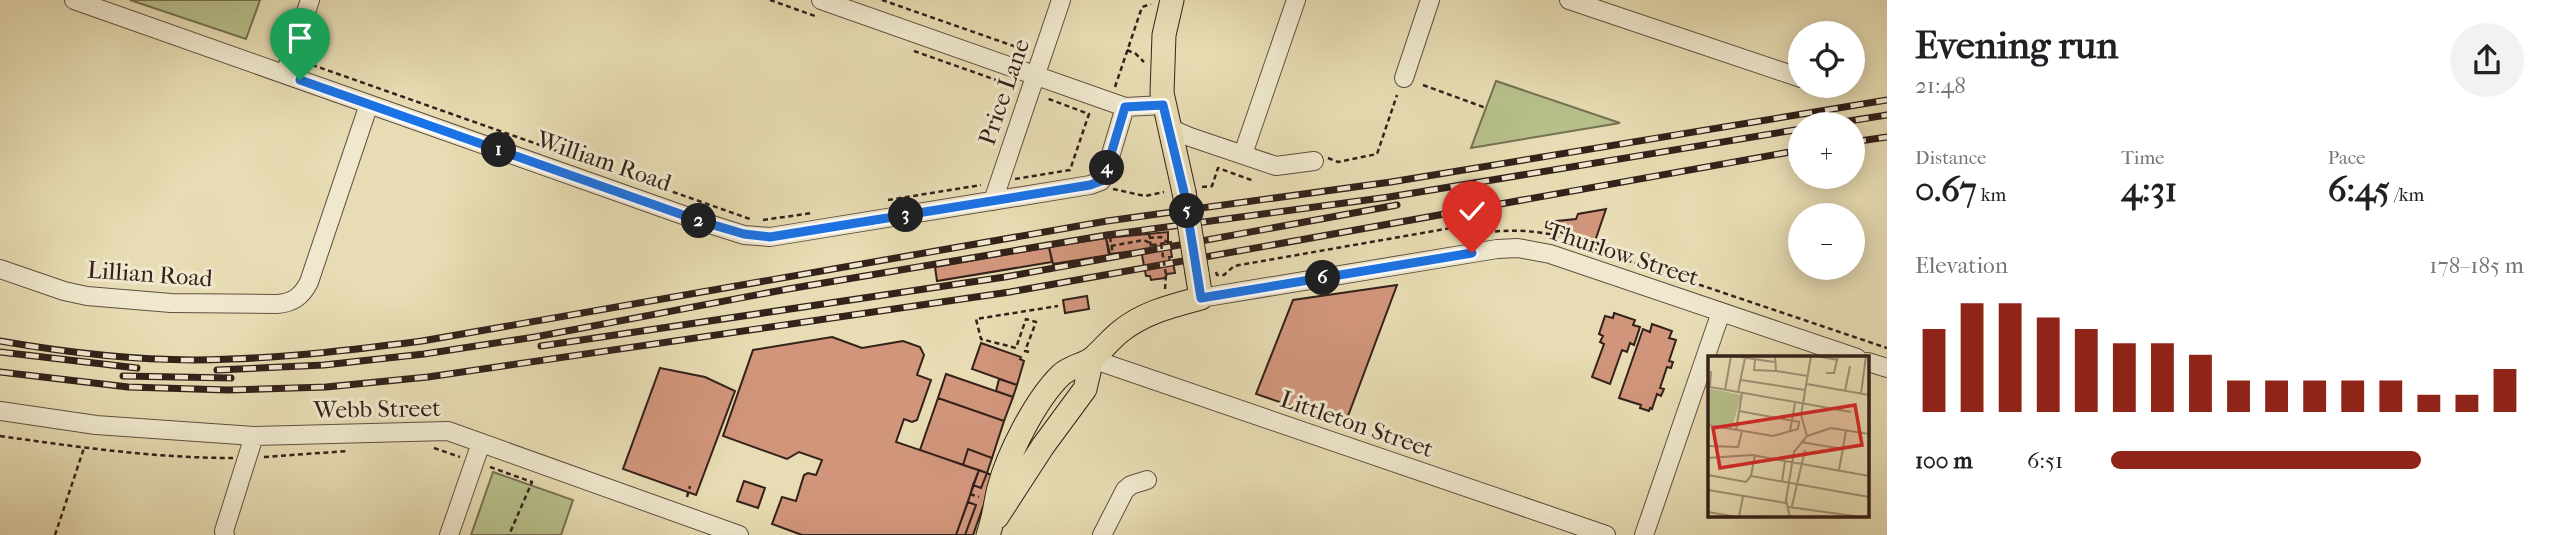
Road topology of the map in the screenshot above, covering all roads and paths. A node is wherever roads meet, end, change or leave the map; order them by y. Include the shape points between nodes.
1 (74, 0) edge
2 (310, 0) edge
3 (770, 0) edge
4 (882, 0) edge
5 (1061, 0) edge
6 (1296, 0) edge
7 (1430, 0) edge
8 (1569, 0) edge
9 (1161, 2) edge
10 (821, 9) edge
11 (908, 49) dead end
12 (1127, 50) junction
13 (1037, 55) dead end
14 (1146, 64) dead end
15 (288, 66) junction
16 (1788, 74) edge
17 (1404, 78) dead end
18 (1032, 84) junction
19 (1116, 85) dead end
20 (1423, 85) dead end
21 (1397, 95) dead end
22 (369, 104) junction
23 (1163, 105) junction
24 (1125, 107) junction
25 (1486, 108) dead end
26 (1169, 128) junction
27 (1243, 154) junction
28 (1320, 159) joint
29 (1101, 181) junction
30 (1254, 181) dead end
31 (999, 182) junction
32 (1184, 193) junction
33 (883, 201) dead end
34 (993, 201) junction
35 (819, 212) dead end
36 (1149, 233) dead end
37 (1110, 237) dead end
38 (1149, 238) junction
39 (1161, 244) junction
40 (1111, 246) junction
41 (1151, 248) dead end
42 (1113, 255) dead end
43 (0, 270) edge
44 (1165, 291) dead end
45 (1201, 298) junction
46 (1058, 306) dead end
47 (1721, 312) junction
48 (1016, 348) junction
49 (1851, 356) edge
50 (1092, 359) junction
51 (1870, 363) edge
52 (1887, 368) edge
53 (0, 411) edge
54 (0, 436) edge
55 (254, 436) junction
56 (481, 443) junction
57 (429, 446) dead end
58 (84, 448) junction
59 (351, 450) dead end
60 (247, 458) junction
61 (474, 462) junction
62 (1147, 480) dead end
63 (690, 486) dead end
64 (970, 494) dead end
65 (687, 497) dead end
66 (982, 498) dead end
67 (991, 529) edge
68 (55, 535) edge
69 (225, 535) edge
70 (449, 535) edge
71 (509, 535) edge
72 (739, 535) edge
73 (1102, 535) edge
74 (1606, 535) edge
75 (1644, 535) edge

1 - 15 street, William Road
2 - 15 street
3 - 10 path
4 - 13 path
5 - 18 street, Price Lane
6 - 27 street
7 - 17 street
8 - 16 street
9 - 12 path via 1142,7
9 - 23 main road
10 - 18 street
11 - 18 path
12 - 14 path
12 - 19 path
15 - 22 street, William Road
15 - 35 path via 757,221
18 - 24 street
18 - 31 street, Price Lane
18 - 31 path via 1089,114 1082,136 1070,170
20 - 25 path
21 - 28 path via 1377,154 1338,162
22 - 34 street, William Road via 757,237
22 - 43 street, Lillian Road via 309,282 300,296 285,303 118,300 64,291
23 - 24 street
23 - 26 main road
24 - 29 street
26 - 27 street
26 - 32 main road
27 - 28 street via 1276,166
29 - 32 path via 1114,190 1145,196
29 - 34 street, William Road
30 - 32 path via 1218,169 1212,186
31 - 33 path
31 - 34 street, Price Lane
32 - 45 main road, bridge
36 - 38 path
37 - 40 path
38 - 39 path via 1171,242
38 - 41 path
39 - 40 path via 1144,240
39 - 44 path, bridge
40 - 42 path
45 - 47 street, Thurlow Street via 1518,248 1550,254
45 - 50 main road via 1143,317
46 - 48 path via 976,319 981,339
47 - 49 street, Thurlow Street
47 - 75 street
48 - 48 path via 1026,319 1035,323 1027,352
50 - 67 main road via 1063,373 1031,417 1000,486
50 - 74 street, Littleton Street
51 - 52 street
53 - 55 street, Webb Street via 96,425
54 - 58 path
55 - 56 street, Webb Street via 448,431
55 - 60 street
56 - 61 street
56 - 72 street, Webb Street
57 - 61 path
58 - 60 path
58 - 68 path
59 - 60 path
60 - 69 street
61 - 70 street
61 - 71 path via 532,482
62 - 73 street via 1125,490
63 - 65 path
64 - 66 path

